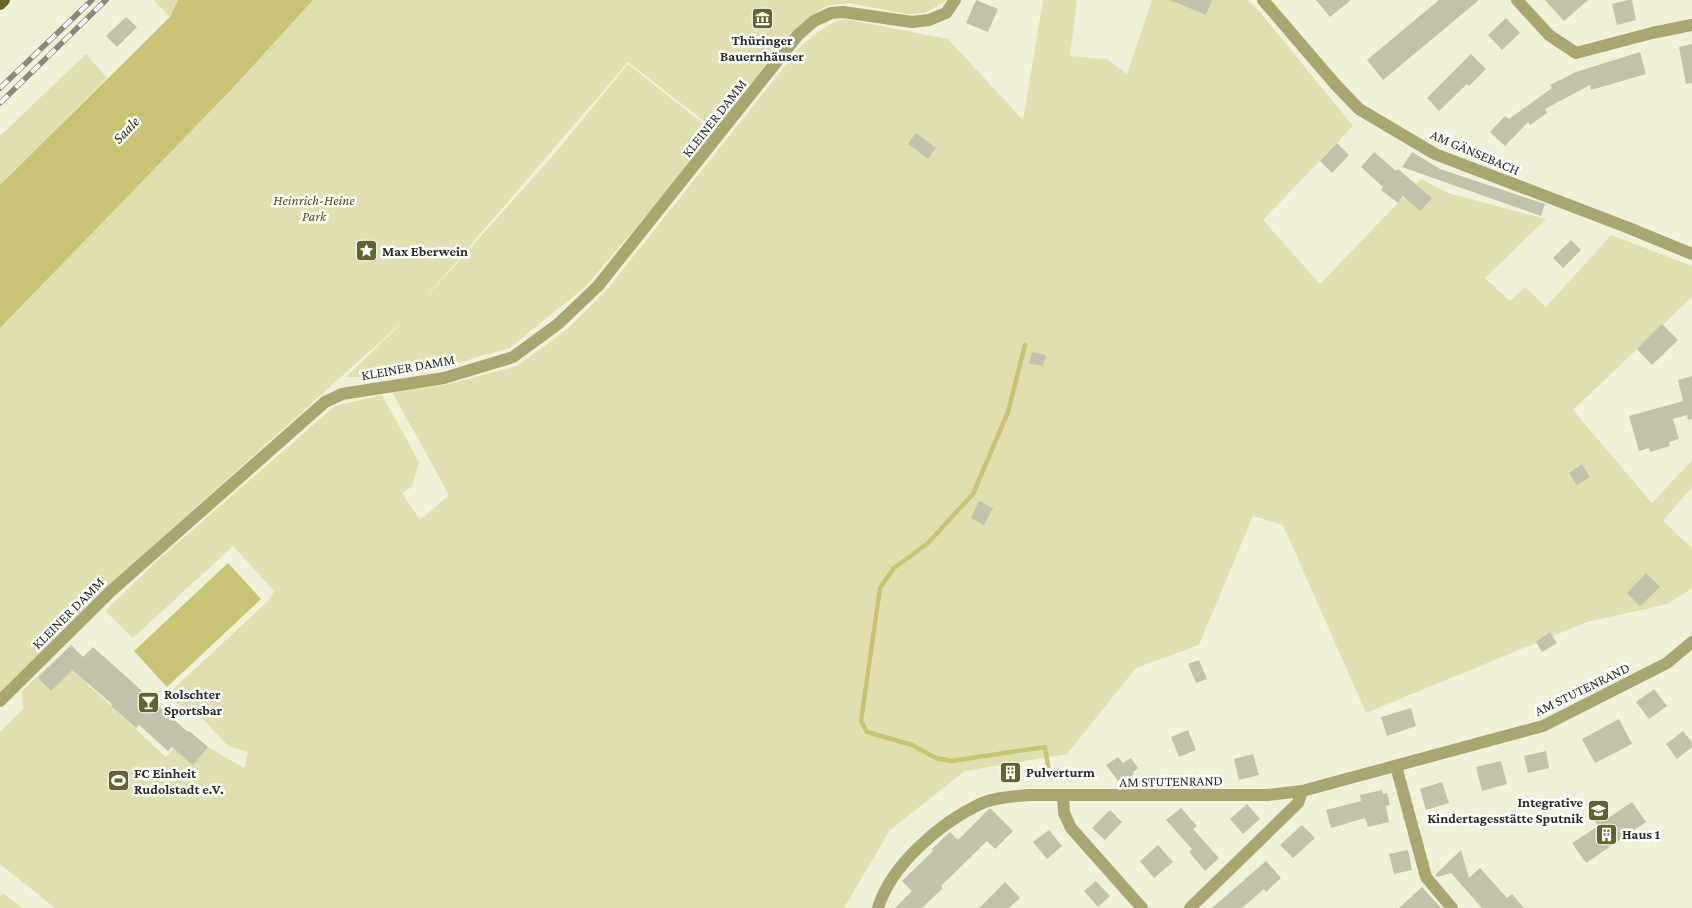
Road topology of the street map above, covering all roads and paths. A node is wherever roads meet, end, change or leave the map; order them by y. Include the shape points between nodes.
1 (4, 0) edge
2 (956, 0) edge
3 (1263, 0) edge
4 (1517, 0) edge
5 (0, 4) edge
6 (1692, 25) edge
7 (1692, 254) edge
8 (1692, 642) edge
9 (0, 702) edge
10 (1396, 766) junction
11 (1302, 791) junction
12 (1063, 796) junction
13 (878, 908) edge
14 (1142, 908) edge
15 (1190, 908) edge
16 (1452, 908) edge

1 - 5 main road
2 - 9 street, KLEINER DAMM via 946,12 929,20 912,22 843,12 831,13 814,21 798,35 598,286 558,324 513,357 444,378 342,394 325,402 111,590
3 - 7 street, AM GÄNSEBACH via 1359,109 1435,154
4 - 6 street via 1549,35 1576,53
8 - 10 street, AM STUTENRAND via 1667,663 1543,726
10 - 11 street, AM STUTENRAND
10 - 16 street via 1426,877
11 - 12 street, AM STUTENRAND via 1268,795
11 - 15 street via 1298,803
12 - 13 street, AM STUTENRAND via 1002,798 980,804 946,824 909,855 881,897
12 - 14 street via 1064,813 1071,828

